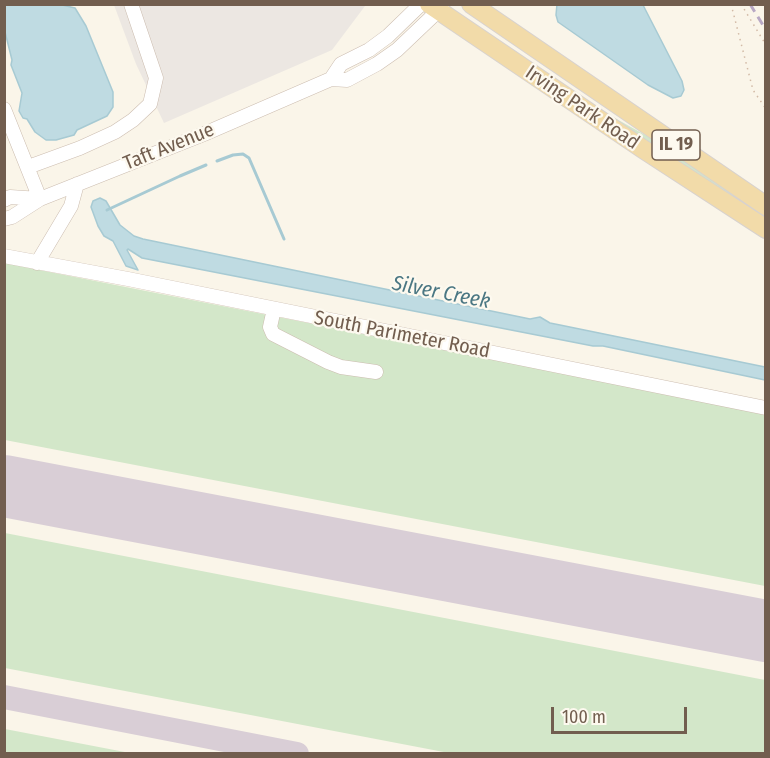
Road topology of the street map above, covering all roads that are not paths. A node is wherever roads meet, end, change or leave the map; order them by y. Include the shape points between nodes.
1 (131, 4) edge
2 (471, 4) edge
3 (432, 6) edge
4 (4, 108) edge
5 (28, 167) junction
6 (77, 184) junction
7 (40, 199) junction
8 (4, 201) edge
9 (765, 206) edge
10 (4, 219) edge
11 (765, 229) edge
12 (4, 256) edge
13 (38, 263) junction
14 (274, 309) junction
15 (376, 372) dead end
16 (765, 408) edge

1 - 5 street via 156,78 150,104 115,132
2 - 9 main road, Irving Park Road / IL 19
3 - 6 street, Taft Avenue via 397,50 347,80 331,79
3 - 11 main road, Irving Park Road / IL 19
4 - 5 street
5 - 7 street
6 - 7 street, Taft Avenue
6 - 13 street via 71,206
7 - 8 street, Taft Avenue
7 - 10 street
12 - 13 street, South Parimeter Road
13 - 14 street, South Parimeter Road
14 - 15 street via 270,327 273,334 328,362
14 - 16 street, South Parimeter Road

